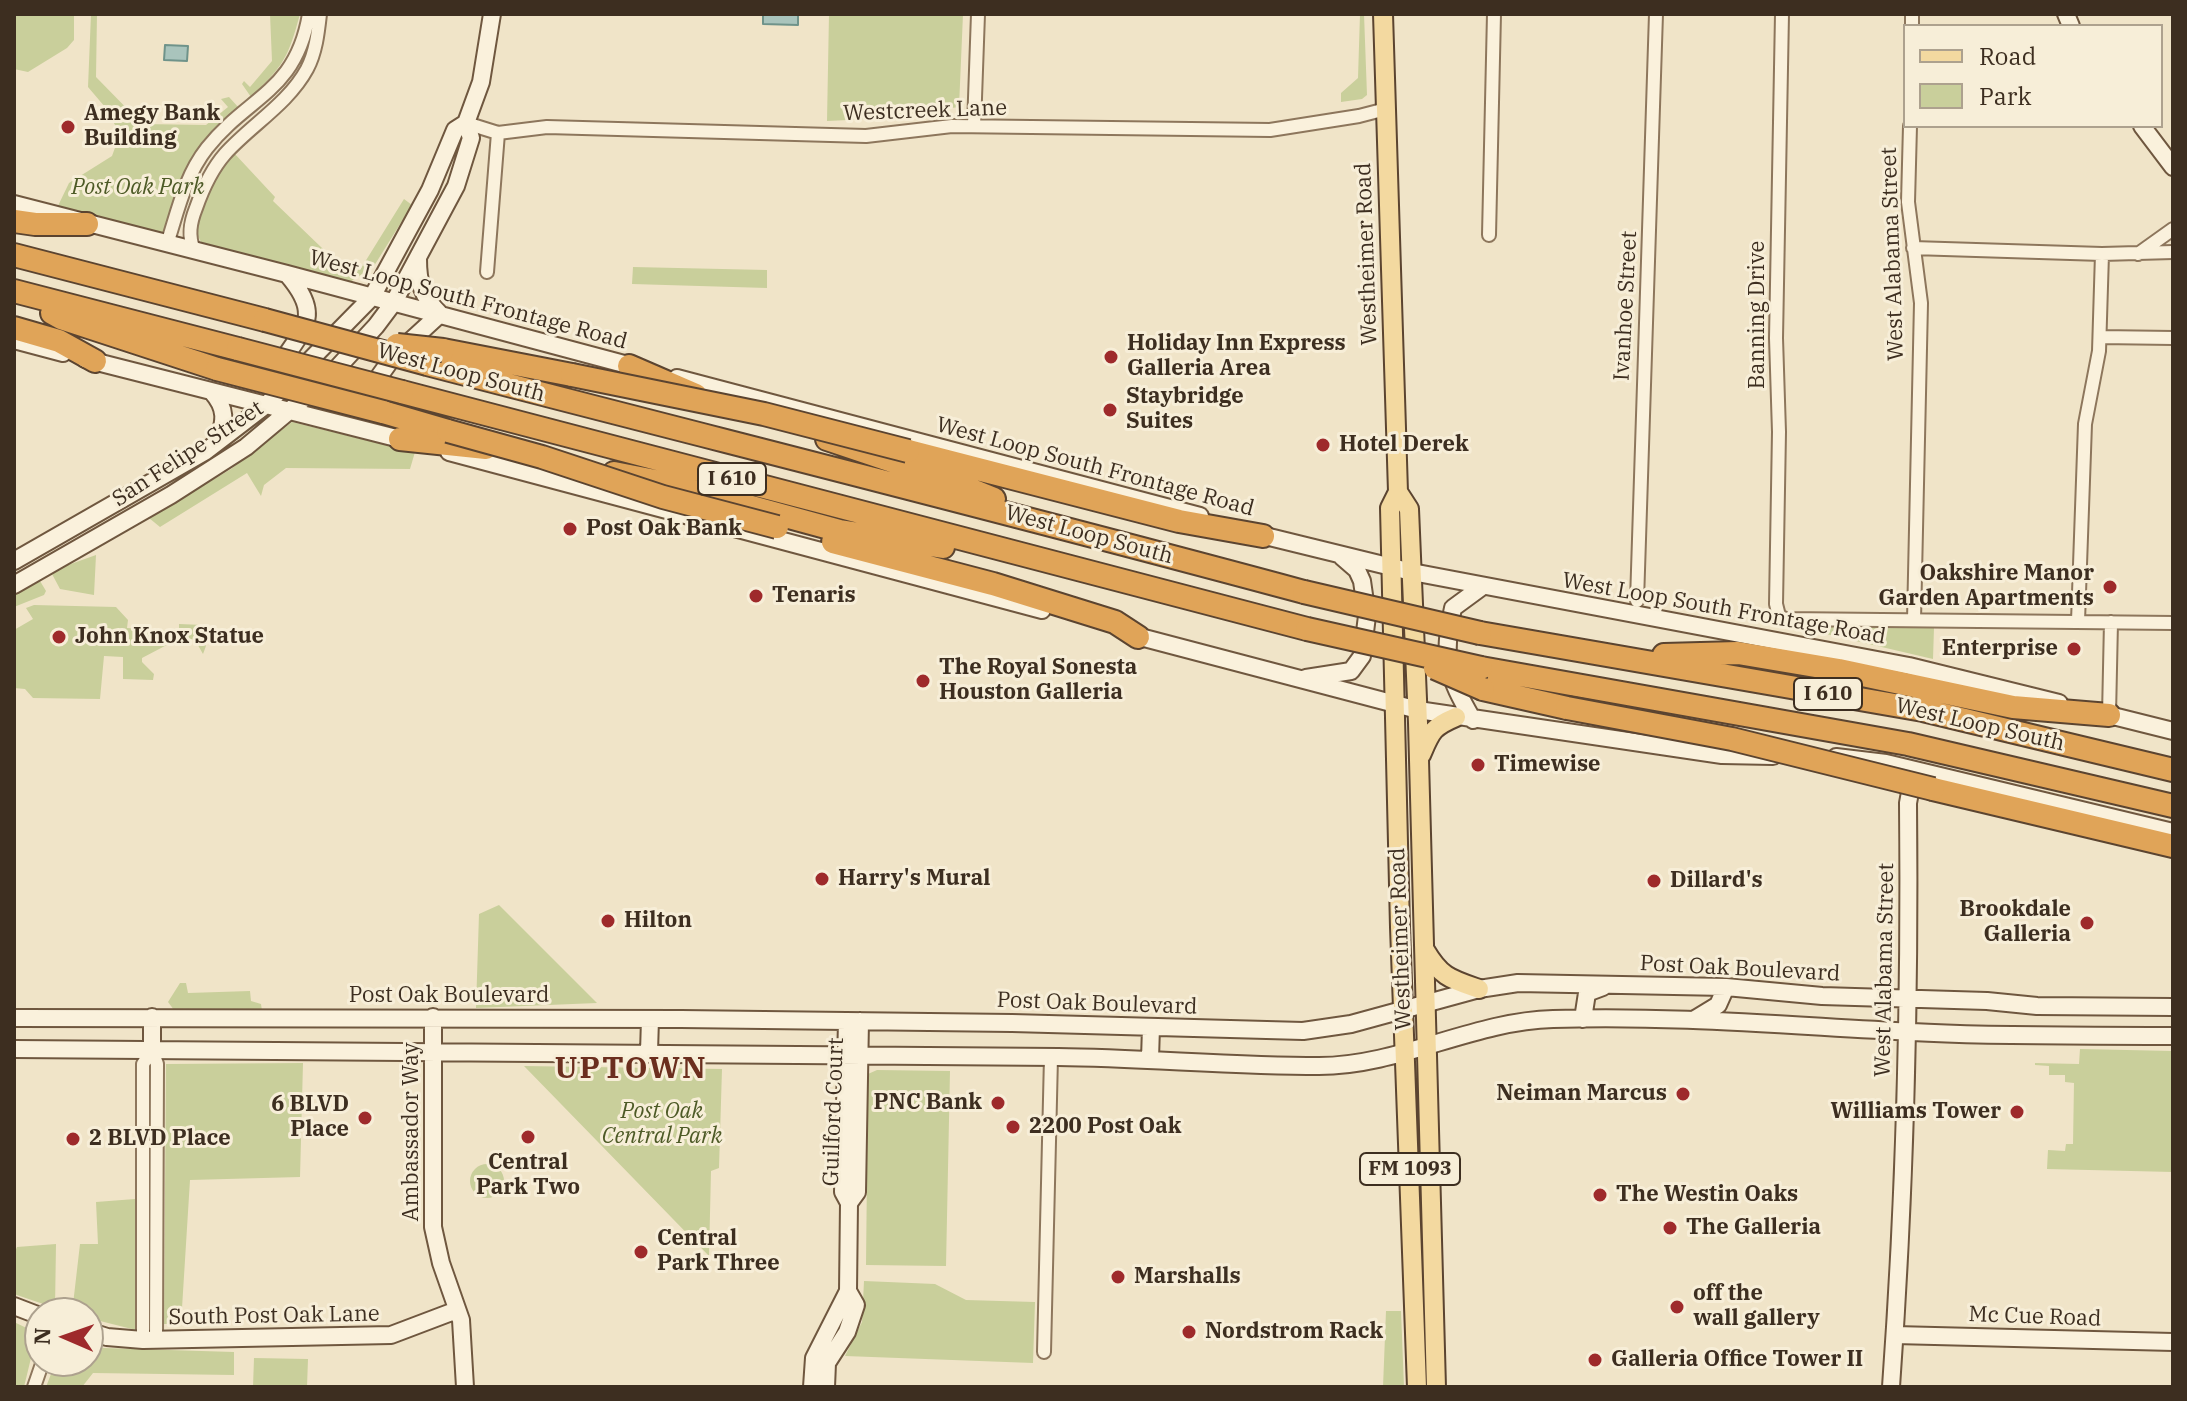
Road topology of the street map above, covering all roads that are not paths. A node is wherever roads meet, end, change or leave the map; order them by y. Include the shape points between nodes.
1 (309, 14) edge
2 (320, 14) edge
3 (978, 14) edge
4 (1383, 14) edge
5 (1494, 14) edge
6 (1656, 14) edge
7 (1782, 14) edge
8 (492, 15) edge
9 (252, 107) junction
10 (1386, 109) junction
11 (263, 119) junction
12 (466, 123) junction
13 (974, 126) junction
14 (1910, 128) edge
15 (2144, 128) edge
16 (498, 133) junction
17 (2173, 167) edge
18 (14, 204) edge
19 (14, 221) edge
20 (87, 224) junction
21 (2173, 229) edge
22 (1489, 235) dead end
23 (167, 244) junction
24 (1913, 248) junction
25 (194, 250) junction
26 (2173, 252) edge
27 (2102, 254) junction
28 (2138, 254) junction
29 (14, 255) edge
30 (418, 257) junction
31 (487, 272) dead end
32 (287, 274) junction
33 (15, 292) edge
34 (372, 297) junction
35 (394, 302) junction
36 (440, 314) junction
37 (14, 328) edge
38 (2100, 337) junction
39 (2173, 338) edge
40 (14, 340) edge
41 (435, 357) junction
42 (95, 361) junction
43 (629, 366) junction
44 (212, 392) junction
45 (266, 405) junction
46 (290, 411) junction
47 (365, 430) junction
48 (400, 439) junction
49 (218, 442) junction
50 (1398, 492) junction
51 (120, 500) junction
52 (133, 518) junction
53 (1054, 524) junction
54 (1263, 536) junction
55 (1337, 554) junction
56 (14, 561) edge
57 (1061, 566) junction
58 (1391, 567) junction
59 (1412, 572) junction
60 (14, 585) edge
61 (1483, 586) junction
62 (1637, 601) dead end
63 (1914, 620) junction
64 (2078, 621) junction
65 (2111, 622) junction
66 (2173, 623) edge
67 (1138, 637) junction
68 (1612, 657) junction
69 (1482, 678) junction
70 (1296, 679) junction
71 (1394, 706) junction
72 (1418, 710) junction
73 (2109, 715) junction
74 (1465, 719) junction
75 (2173, 731) edge
76 (1419, 757) junction
77 (2173, 770) edge
78 (1941, 783) junction
79 (2173, 806) edge
80 (2173, 832) edge
81 (2173, 846) edge
82 (1425, 950) junction
83 (1608, 985) junction
84 (1726, 987) junction
85 (1479, 989) junction
86 (1908, 999) junction
87 (1427, 1004) junction
88 (2173, 1007) edge
89 (1404, 1010) junction
90 (152, 1017) junction
91 (433, 1017) junction
92 (14, 1018) edge
93 (650, 1019) junction
94 (1583, 1019) junction
95 (1695, 1019) junction
96 (853, 1021) junction
97 (1151, 1027) junction
98 (1907, 1032) junction
99 (2173, 1036) edge
100 (1428, 1045) junction
101 (14, 1049) edge
102 (152, 1050) junction
103 (1406, 1050) junction
104 (649, 1052) junction
105 (433, 1053) junction
106 (852, 1056) junction
107 (1051, 1057) junction
108 (1150, 1059) junction
109 (1411, 1191) junction
110 (1433, 1247) junction
111 (848, 1291) junction
112 (457, 1310) junction
113 (1415, 1328) junction
114 (1895, 1335) junction
115 (104, 1336) edge
116 (149, 1340) junction
117 (2173, 1342) edge
118 (1044, 1352) dead end
119 (465, 1387) edge
120 (812, 1387) edge
121 (826, 1387) edge
122 (1417, 1387) edge
123 (1436, 1387) edge
124 (1891, 1387) edge

1 - 9 street via 284,76
2 - 11 street via 308,67
3 - 13 street
4 - 10 main road, Westheimer Road
5 - 22 street
6 - 62 street, Ivanhoe Street
7 - 63 street, Banning Drive via 1776,604 1785,619
8 - 12 main road, San Felipe Street via 481,82
9 - 11 street
9 - 23 street via 197,162
10 - 13 street, Westcreek Lane via 1270,130
10 - 50 main road, Westheimer Road
11 - 25 street via 206,180 189,238
12 - 16 street, Westcreek Lane
12 - 30 main road, San Felipe Street via 471,138 456,186
12 - 34 main road, San Felipe Street via 455,130 419,212
13 - 16 street, Westcreek Lane via 866,136 547,127
14 - 24 street, West Alabama Street
15 - 17 main road
16 - 31 street
18 - 20 main road, West Loop South Frontage Road
19 - 20 highway
20 - 23 main road, West Loop South Frontage Road
21 - 28 street
23 - 25 main road, West Loop South Frontage Road
24 - 27 street
24 - 63 street, West Alabama Street via 1921,303
25 - 32 main road, West Loop South Frontage Road
26 - 28 street
27 - 28 street
27 - 38 street
29 - 41 highway, West Loop South / I 610, bridge via 329,338
30 - 35 main road, San Felipe Street
30 - 36 main road via 423,296
32 - 34 main road, West Loop South Frontage Road
32 - 44 main road via 303,292 307,321 275,371
33 - 57 highway, West Loop South / I 610, bridge
33 - 67 highway, bridge via 61,318 217,369 542,457 663,497 993,584 1115,622
34 - 35 main road, West Loop South Frontage Road
34 - 45 main road, San Felipe Street
35 - 36 main road, West Loop South Frontage Road
35 - 46 main road, San Felipe Street via 351,354
36 - 43 main road, West Loop South Frontage Road
36 - 47 main road via 393,357 360,403
37 - 42 highway via 59,341
38 - 39 street
38 - 64 street via 2085,424
40 - 42 main road
41 - 53 highway, West Loop South / I 610
41 - 54 highway, bridge via 572,375 764,414 1179,521
42 - 44 main road
43 - 53 highway via 715,403 937,476
43 - 54 main road, West Loop South Frontage Road via 1163,504
44 - 45 main road
44 - 49 main road via 224,413
45 - 46 main road
45 - 49 main road, San Felipe Street
46 - 47 main road
46 - 52 main road, San Felipe Street via 227,460
47 - 48 main road
48 - 57 highway via 489,449 660,482 840,531
48 - 67 main road
49 - 51 main road, San Felipe Street
50 - 58 main road, Westheimer Road via 1390,508
50 - 59 main road, Westheimer Road via 1409,509
51 - 52 main road
51 - 56 main road, San Felipe Street
52 - 60 main road, San Felipe Street
53 - 68 highway, West Loop South / I 610, bridge via 1304,592
54 - 55 main road, West Loop South Frontage Road
55 - 58 main road, West Loop South Frontage Road
55 - 70 main road via 1352,564 1362,581 1367,616 1362,656 1351,671
57 - 69 highway, West Loop South / I 610, bridge via 1394,650
58 - 59 main road, West Loop South Frontage Road
58 - 71 main road, Westheimer Road / FM 1093
59 - 61 main road, West Loop South Frontage Road
59 - 72 main road, Westheimer Road / FM 1093
61 - 73 main road, West Loop South Frontage Road via 1909,666
61 - 74 main road via 1453,608 1446,638 1447,667
63 - 64 street
64 - 65 street
65 - 66 street
65 - 73 street
67 - 70 main road
68 - 73 highway via 1738,653 2013,707
68 - 77 highway, West Loop South / I 610 via 1923,710
69 - 78 highway, bridge via 1567,708
69 - 79 highway, West Loop South / I 610 via 1908,744
70 - 71 main road
71 - 72 main road
71 - 89 main road, Westheimer Road / FM 1093
72 - 74 main road
72 - 76 main road, Westheimer Road / FM 1093
73 - 75 main road, West Loop South Frontage Road
74 - 76 main road via 1437,725
74 - 78 main road via 1722,755 1854,758 1886,763
76 - 82 main road, Westheimer Road / FM 1093
78 - 80 main road
78 - 81 highway
78 - 86 main road, West Alabama Street via 1921,778 1909,791
82 - 85 main road via 1445,977
82 - 87 main road, Westheimer Road / FM 1093
83 - 84 main road, Post Oak Boulevard
83 - 85 main road, Post Oak Boulevard via 1518,983
83 - 94 main road via 1587,993
84 - 86 main road, Post Oak Boulevard
84 - 95 main road via 1718,1005
85 - 87 main road, Post Oak Boulevard
86 - 88 main road, Post Oak Boulevard
86 - 98 main road, West Alabama Street
87 - 89 main road, Post Oak Boulevard
87 - 100 main road, Westheimer Road / FM 1093
88 - 99 main road
89 - 97 main road, Post Oak Boulevard via 1303,1031
89 - 103 main road, Westheimer Road / FM 1093
90 - 91 main road, Post Oak Boulevard
90 - 92 main road, Post Oak Boulevard
90 - 102 main road
91 - 93 main road, Post Oak Boulevard
91 - 105 main road, Ambassador Way
93 - 96 main road, Post Oak Boulevard
93 - 104 main road
94 - 95 main road
94 - 100 main road via 1517,1022
95 - 98 main road
96 - 97 main road, Post Oak Boulevard
96 - 106 main road, Guilford Court
97 - 108 main road
98 - 99 main road
98 - 114 main road, West Alabama Street
100 - 103 main road
100 - 110 main road, Westheimer Road / FM 1093
101 - 102 main road
102 - 105 main road
102 - 116 street via 143,1064
103 - 108 main road via 1328,1066
103 - 109 main road, Westheimer Road / FM 1093
104 - 105 main road
104 - 106 main road
105 - 112 main road, Ambassador Way via 433,1227
106 - 107 main road
106 - 111 main road, Guilford Court via 857,1192 849,1203
107 - 108 main road
107 - 118 street
109 - 110 main road via 1422,1193
109 - 113 main road, Westheimer Road / FM 1093
110 - 123 main road, Westheimer Road / FM 1093
111 - 120 main road, Guilford Court via 814,1358
111 - 121 main road, Guilford Court via 856,1305 847,1332 827,1363
112 - 116 main road, South Post Oak Lane via 391,1335
112 - 119 main road, Ambassador Way
113 - 122 main road, Westheimer Road / FM 1093
113 - 123 main road
114 - 117 main road, Mc Cue Road
114 - 124 main road, West Alabama Street
115 - 116 main road, South Post Oak Lane

